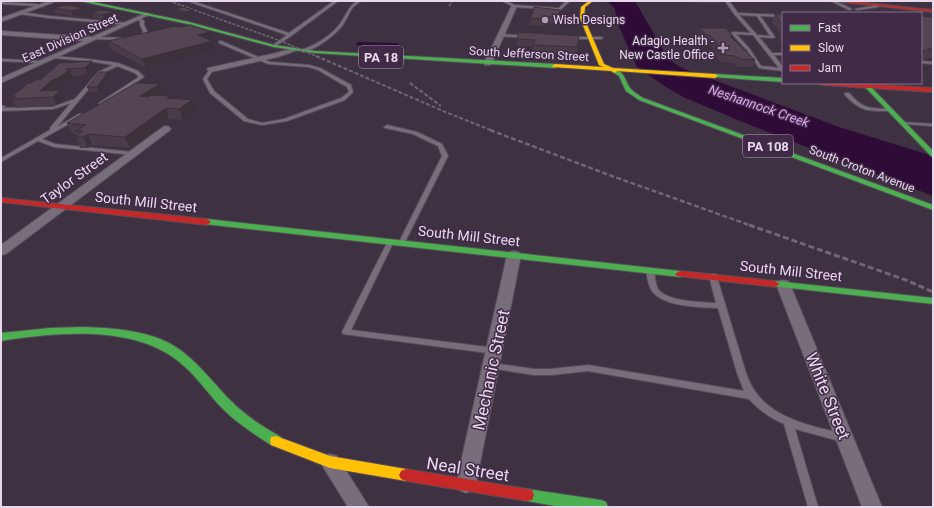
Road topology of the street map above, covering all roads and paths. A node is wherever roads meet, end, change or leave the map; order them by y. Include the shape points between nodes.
1 (8, 1) edge
2 (39, 1) edge
3 (54, 1) edge
4 (82, 1) edge
5 (189, 1) edge
6 (336, 1) edge
7 (359, 1) edge
8 (504, 1) edge
9 (568, 1) edge
10 (591, 1) edge
11 (727, 1) edge
12 (834, 1) edge
13 (600, 2) edge
14 (1, 3) edge
15 (27, 3) edge
16 (36, 5) dead end
17 (514, 6) junction
18 (855, 7) edge
19 (933, 8) edge
20 (933, 11) edge
21 (20, 13) junction
22 (148, 14) junction
23 (736, 14) junction
24 (758, 15) junction
25 (782, 16) edge
26 (139, 19) junction
27 (1, 20) edge
28 (127, 24) junction
29 (597, 29) joint
30 (1, 33) edge
31 (290, 35) junction
32 (501, 35) junction
33 (755, 35) junction
34 (529, 37) edge
35 (95, 38) junction
36 (567, 38) edge
37 (591, 38) junction
38 (220, 42) dead end
39 (274, 46) junction
40 (294, 50) junction
41 (303, 51) junction
42 (772, 54) junction
43 (782, 54) edge
44 (54, 57) junction
45 (261, 58) junction
46 (611, 59) dead end
47 (1, 60) edge
48 (42, 62) junction
49 (922, 62) edge
50 (488, 63) junction
51 (933, 63) edge
52 (118, 64) junction
53 (782, 69) edge
54 (211, 70) joint
55 (615, 71) junction
56 (782, 80) edge
57 (1, 81) edge
58 (837, 84) edge
59 (867, 86) junction
60 (933, 90) edge
61 (847, 94) dead end
62 (77, 100) junction
63 (1, 107) edge
64 (96, 107) edge
65 (862, 108) junction
66 (89, 110) edge
67 (890, 110) junction
68 (868, 115) dead end
69 (903, 123) junction
70 (933, 125) edge
71 (387, 127) dead end
72 (166, 130) dead end
73 (48, 133) junction
74 (37, 139) junction
75 (931, 151) edge
76 (132, 154) junction
77 (1, 159) edge
78 (1, 200) edge
79 (61, 206) junction
80 (933, 208) edge
81 (391, 241) junction
82 (402, 242) junction
83 (1, 251) edge
84 (514, 255) junction
85 (650, 270) junction
86 (713, 276) junction
87 (783, 284) junction
88 (933, 301) edge
89 (721, 306) junction
90 (1, 337) edge
91 (494, 358) junction
92 (752, 396) junction
93 (788, 422) junction
94 (845, 438) junction
95 (330, 462) junction
96 (466, 484) junction
97 (359, 507) edge
98 (602, 507) edge
99 (813, 507) edge
100 (872, 507) edge

1 - 14 lane
2 - 15 lane
3 - 21 street
4 - 22 main road, PA 18
5 - 31 lane
6 - 31 lane
7 - 41 lane via 349,7 344,20 317,46
8 - 17 lane
9 - 17 lane via 560,9
10 - 37 main road via 585,5 582,12
11 - 23 lane
12 - 18 main road
13 - 29 main road via 592,8
14 - 15 lane
15 - 16 lane
17 - 32 street
18 - 19 main road
18 - 20 main road via 879,6
21 - 27 street
21 - 28 lane
22 - 26 street, East Division Street
22 - 39 main road, PA 18
23 - 24 lane
23 - 33 lane
24 - 25 lane
24 - 33 lane via 773,36
26 - 28 street, East Division Street
26 - 35 lane via 145,30 144,35 124,39
28 - 35 street, East Division Street
29 - 37 lane
30 - 35 street
31 - 39 lane
32 - 34 lane
32 - 50 street
33 - 42 lane
33 - 53 lane via 733,33 760,67
35 - 44 street, East Division Street
36 - 37 lane
37 - 55 main road via 602,65
38 - 45 lane
39 - 40 main road, South Jefferson Street / PA 18
40 - 41 main road, South Jefferson Street / PA 18
40 - 45 street
41 - 50 main road, South Jefferson Street / PA 18
42 - 43 lane
42 - 53 lane
44 - 48 street, East Division Street
44 - 52 lane
45 - 54 street
45 - 54 lane via 269,63 319,69 349,86 351,92 343,99 293,118 262,124 246,120 212,92 205,79
46 - 55 main road
47 - 48 lane
48 - 57 street, East Division Street
49 - 51 lane
50 - 55 main road, South Jefferson Street / PA 18
52 - 62 lane via 100,73
52 - 64 lane via 139,72 142,77
55 - 56 main road, South Jefferson Street / PA 18
55 - 80 main road, South Croton Avenue / PA 108 via 621,76 628,90 641,99
58 - 59 main road
59 - 60 main road
59 - 67 main road
61 - 65 lane
62 - 63 lane via 52,108 1,110
62 - 73 lane
65 - 67 lane
65 - 68 lane
66 - 73 lane
67 - 69 main road
69 - 70 lane
69 - 75 main road
71 - 82 lane via 415,133 440,145 445,156
72 - 76 street, Taylor Street
73 - 74 lane
74 - 76 lane via 54,145
74 - 77 lane
76 - 79 street, Taylor Street
78 - 79 main road, South Mill Street
79 - 81 main road, South Mill Street
79 - 83 street, Taylor Street
81 - 82 main road, South Mill Street
81 - 91 lane via 346,332
82 - 84 main road, South Mill Street
84 - 85 main road, South Mill Street
84 - 91 street, Mechanic Street
85 - 86 main road, South Mill Street
85 - 89 lane via 656,291 664,298
86 - 87 main road, South Mill Street
86 - 89 lane
87 - 88 main road, South Mill Street
87 - 94 street, White Street
89 - 92 lane via 741,371
90 - 95 main road, Neal Street via 42,331 91,330 124,334 164,345 203,376 229,408 254,429 297,452
91 - 92 lane via 534,372 588,368
91 - 96 street, Mechanic Street
92 - 93 lane via 768,411
93 - 94 lane
93 - 99 lane
94 - 100 street, White Street
95 - 96 main road, Neal Street
95 - 97 street
96 - 98 main road, Neal Street

